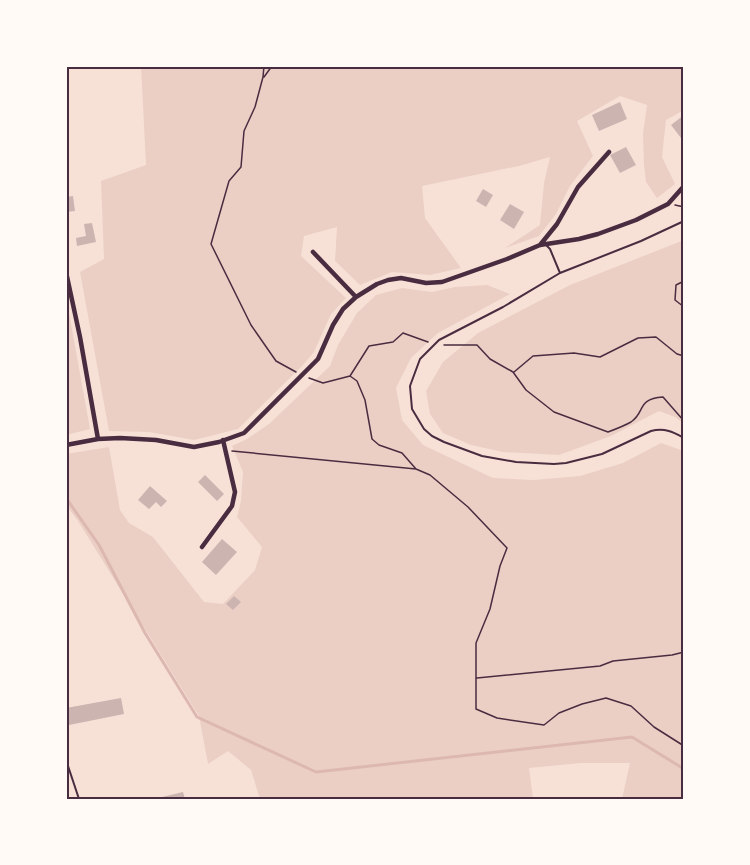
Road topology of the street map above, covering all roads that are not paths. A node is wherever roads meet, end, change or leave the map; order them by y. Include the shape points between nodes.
1 (609, 152) dead end
2 (684, 186) edge
3 (684, 221) edge
4 (543, 244) junction
5 (313, 252) dead end
6 (66, 272) edge
7 (560, 273) junction
8 (356, 297) junction
9 (684, 438) edge
10 (98, 439) junction
11 (223, 440) junction
12 (66, 445) edge
13 (202, 547) dead end
14 (66, 760) edge
15 (79, 799) edge

1 - 4 street via 578,187
2 - 4 street via 668,204 636,220 579,239
3 - 7 lane
4 - 7 lane via 550,249
4 - 8 street via 442,282 388,280
5 - 8 street
6 - 10 street
7 - 9 lane via 439,340 420,359 410,386 412,409 424,429 444,442 482,456 554,464 602,454 659,429
8 - 11 street via 333,325 318,359 244,433
10 - 11 street via 194,447
10 - 12 street
11 - 13 street via 235,492 232,506
14 - 15 lane

